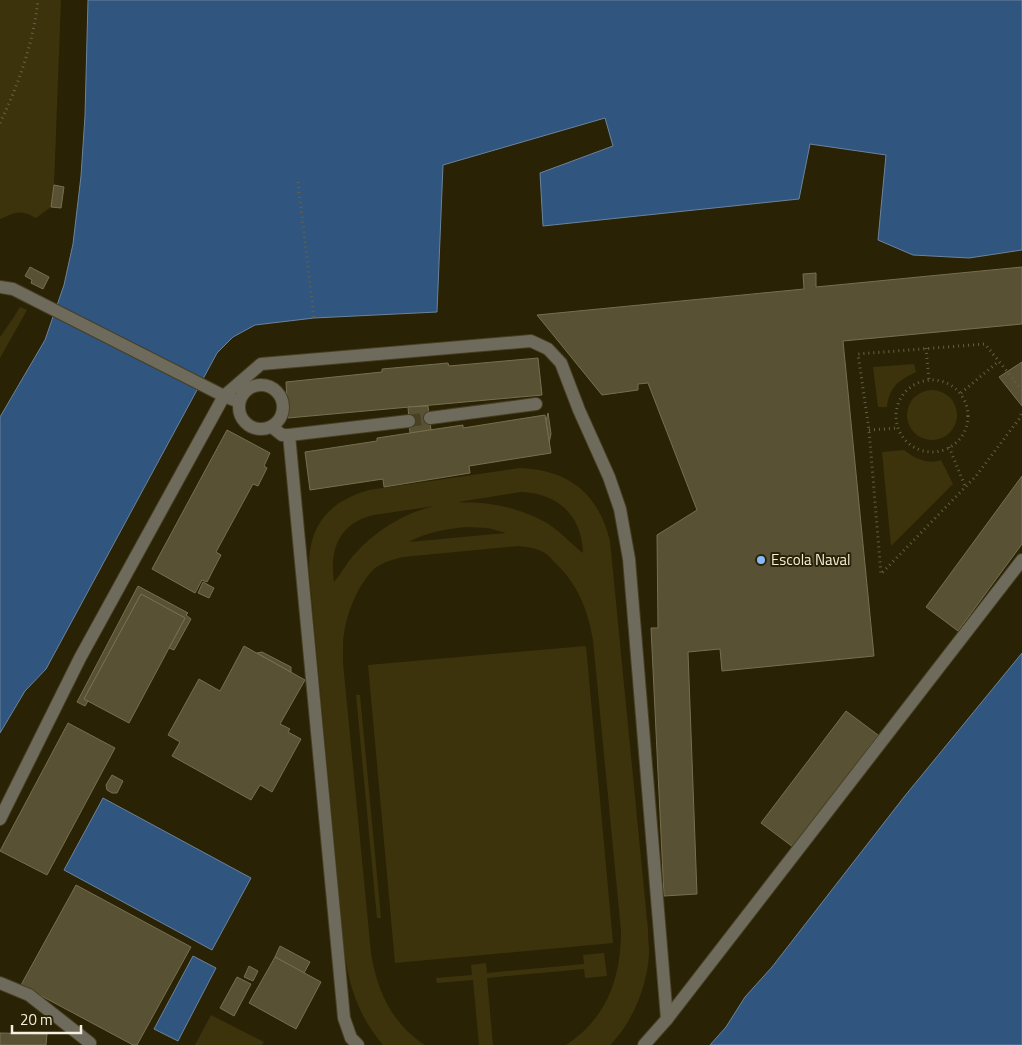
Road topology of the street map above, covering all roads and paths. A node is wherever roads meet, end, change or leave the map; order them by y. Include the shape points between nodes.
1 (38, 0) edge
2 (0, 123) edge
3 (298, 182) dead end
4 (0, 287) edge
5 (314, 318) dead end
6 (926, 348) junction
7 (999, 361) junction
8 (929, 380) junction
9 (1022, 390) edge
10 (960, 393) junction
11 (224, 396) junction
12 (240, 402) junction
13 (536, 404) dead end
14 (1022, 412) edge
15 (430, 418) tunnel mouth
16 (409, 420) tunnel mouth
17 (272, 427) junction
18 (899, 428) junction
19 (868, 430) junction
20 (289, 435) junction
21 (949, 447) junction
22 (965, 486) junction
23 (1022, 560) edge
24 (0, 819) edge
25 (0, 983) edge
26 (667, 1019) junction
27 (90, 1045) edge
28 (358, 1045) edge
29 (644, 1045) edge

1 - 2 path via 27,54
3 - 5 path
4 - 11 street via 32,298
6 - 7 path via 985,344
6 - 8 path
6 - 19 path via 858,354
7 - 9 path
7 - 10 path
8 - 10 path via 941,380
8 - 18 path via 917,383 900,399 896,410
10 - 21 path via 969,414 967,426 962,437
11 - 12 street
11 - 24 street via 80,658
11 - 26 street via 261,364 531,340 548,349 561,363 615,493 629,559
12 - 17 street via 241,416 251,427
12 - 17 street via 242,395 254,386 268,386 275,390 284,409
13 - 15 street
14 - 22 path via 976,476
16 - 20 street
17 - 20 street via 282,435
18 - 19 path
18 - 21 path via 908,443 919,449 930,452
19 - 22 path via 881,574
20 - 28 street via 344,1018 351,1038
21 - 22 path
23 - 26 street
25 - 27 street via 29,995
26 - 29 street

